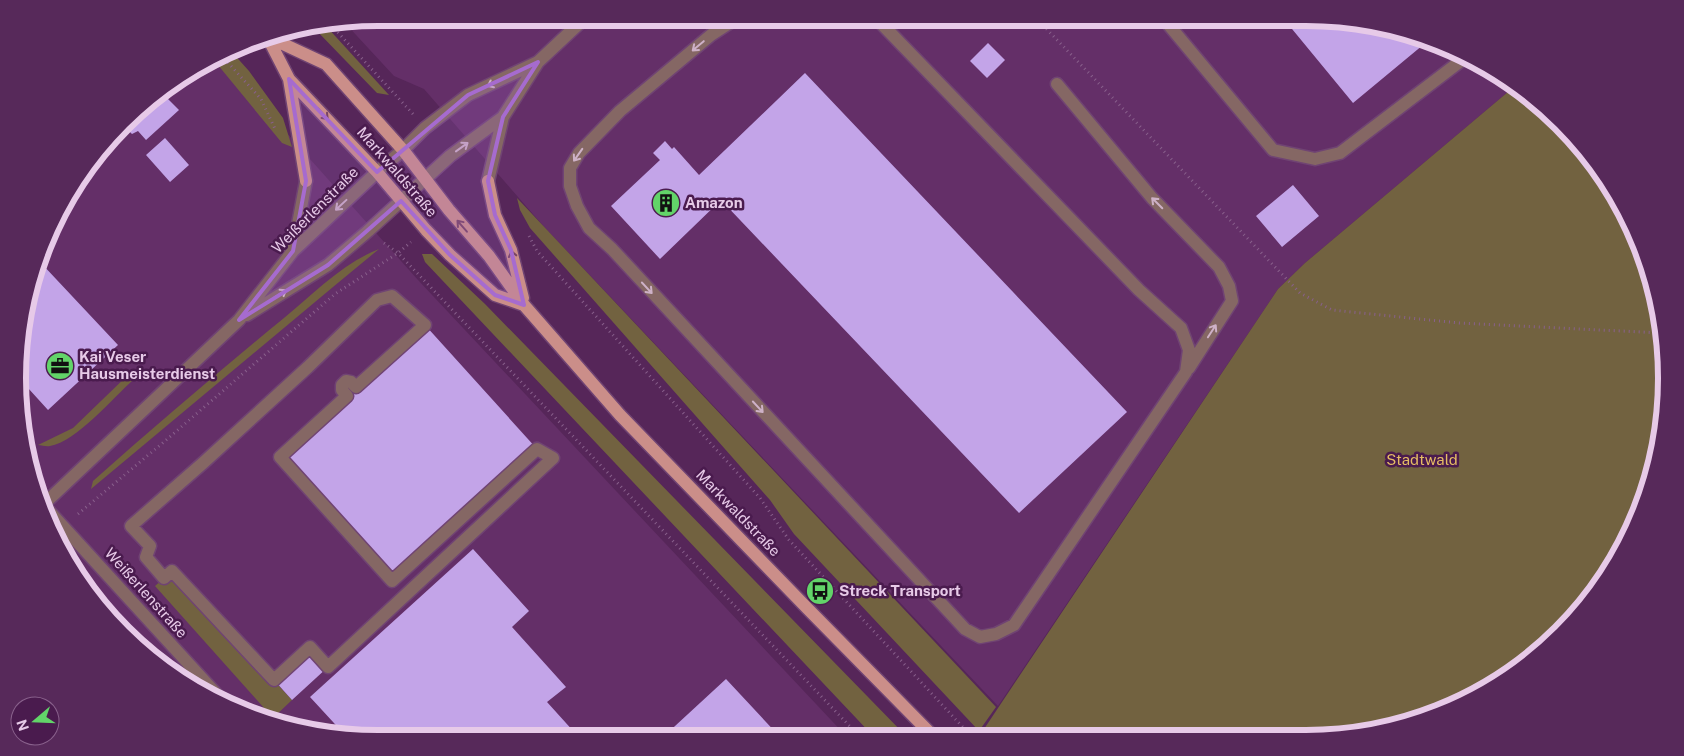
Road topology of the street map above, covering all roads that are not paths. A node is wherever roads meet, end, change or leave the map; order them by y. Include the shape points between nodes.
1 (576, 26) edge
2 (725, 26) edge
3 (884, 26) edge
4 (1171, 26) edge
5 (278, 41) edge
6 (271, 43) edge
7 (538, 62) junction
8 (1460, 62) edge
9 (289, 79) junction
10 (1057, 84) dead end
11 (503, 117) junction
12 (403, 150) junction
13 (377, 172) junction
14 (425, 179) junction
15 (306, 181) joint
16 (488, 181) joint
17 (401, 201) junction
18 (293, 251) junction
19 (524, 305) junction
20 (239, 320) junction
21 (1186, 372) junction
22 (49, 501) edge
23 (56, 519) edge
24 (164, 578) joint
25 (210, 687) edge
26 (927, 730) edge

1 - 7 street
2 -> 21 street via 620,111 579,153 570,168 570,186 577,206 589,228 964,629 980,637 1014,625
3 - 21 street via 1139,290 1181,328 1189,350
4 - 8 street via 1273,150 1315,159 1340,153
5 - 12 main road, Markwaldstraße via 326,64
6 - 9 main road, Markwaldstraße
7 - 11 street
7 -> 12 street, Weißerlenstraße via 468,95
9 -> 13 main road, Markwaldstraße
9 - 15 main road
21 -> 10 street via 1232,301 1229,286 1219,266 1152,198
14 -> 11 street, Weißerlenstraße
11 - 16 street
12 - 13 street, Weißerlenstraße
12 - 14 main road, Markwaldstraße
13 - 17 main road, Markwaldstraße
13 -> 18 street, Weißerlenstraße
14 - 17 street, Weißerlenstraße
19 -> 14 main road, Markwaldstraße via 489,256
15 - 18 street
19 -> 16 main road via 511,250 495,215
17 - 19 main road, Markwaldstraße via 450,255 495,295
20 -> 17 street, Weißerlenstraße via 328,265
18 - 20 street, Weißerlenstraße
19 - 26 main road, Markwaldstraße via 620,415
20 - 22 street, Weißerlenstraße
23 - 25 street, Weißerlenstraße
24 - 24 street via 172,571 274,680 310,647 328,667 552,458 537,449 392,581 280,457 347,396 342,390 346,381 356,387 425,325 392,296 377,300 301,374 131,526 150,546 146,557

